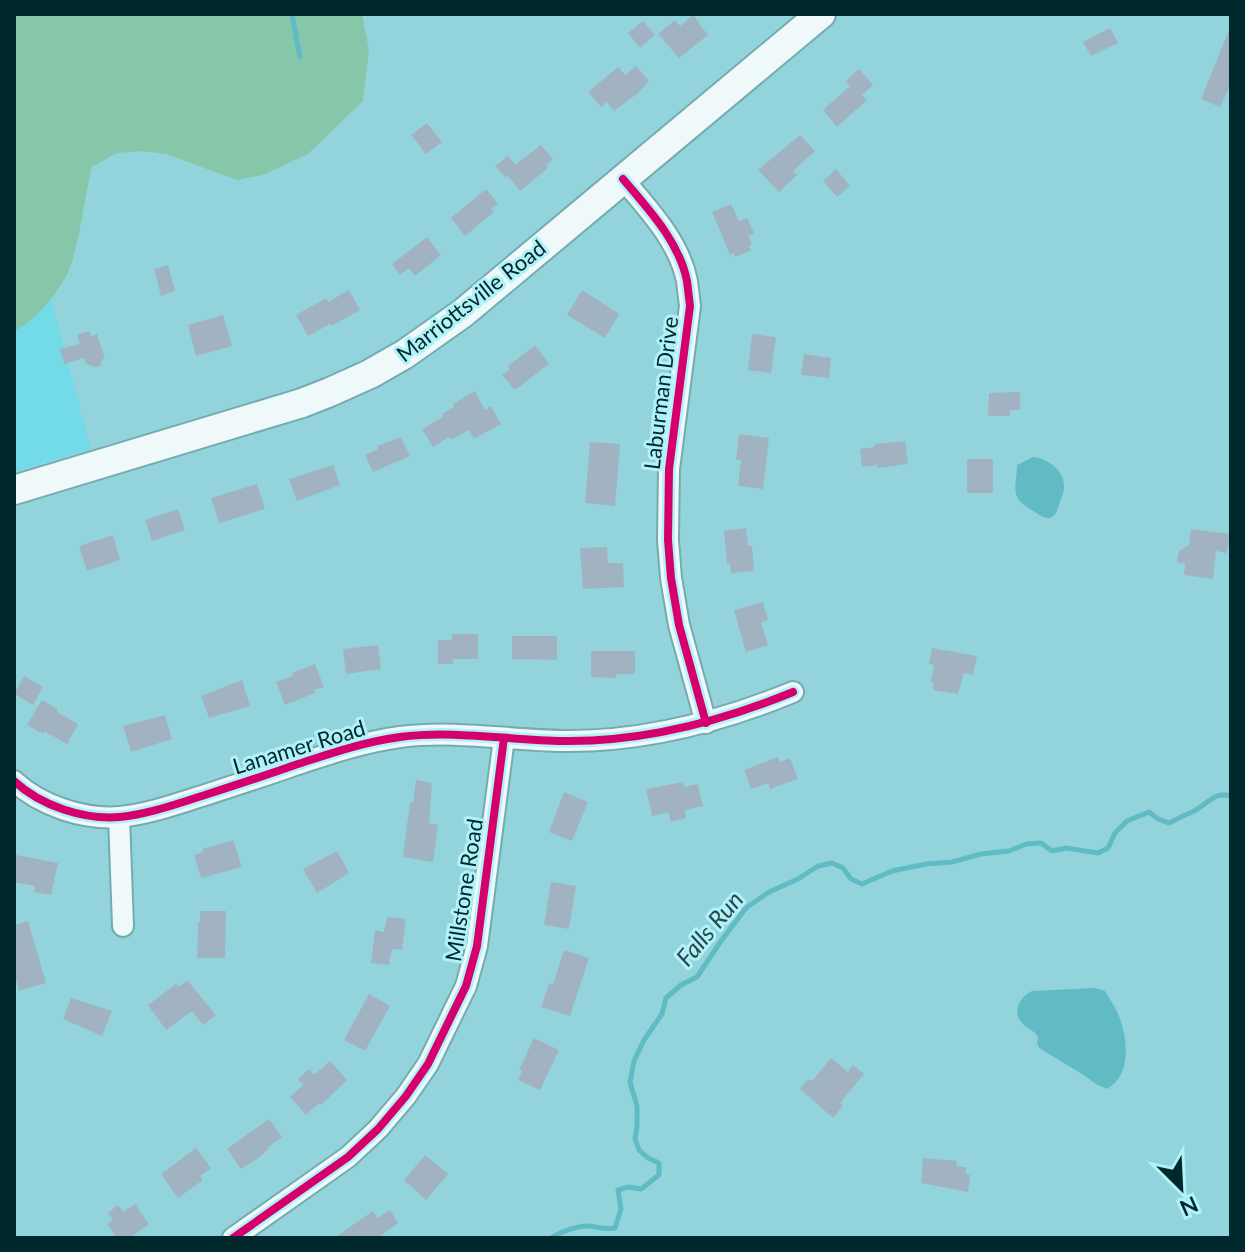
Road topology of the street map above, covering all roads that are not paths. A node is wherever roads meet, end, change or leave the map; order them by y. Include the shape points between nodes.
1 (821, 14) edge
2 (623, 179) junction
3 (14, 490) edge
4 (793, 692) dead end
5 (706, 723) junction
6 (504, 738) junction
7 (14, 781) edge
8 (119, 817) junction
9 (123, 926) dead end
10 (233, 1238) edge

1 - 2 main road, Marriottsville Road
2 - 3 main road, Marriottsville Road via 443,329 370,374 302,403
2 - 5 street, Laburman Drive via 664,229 687,279 690,306 669,469 668,540 679,625
4 - 5 street, Lanamer Road
5 - 6 street, Lanamer Road via 614,739
6 - 8 street, Lanamer Road via 444,734 354,745 155,811
6 - 10 street, Millstone Road via 477,946 466,986 428,1064 378,1129 348,1157
7 - 8 street, Lanamer Road via 66,810
8 - 9 street

